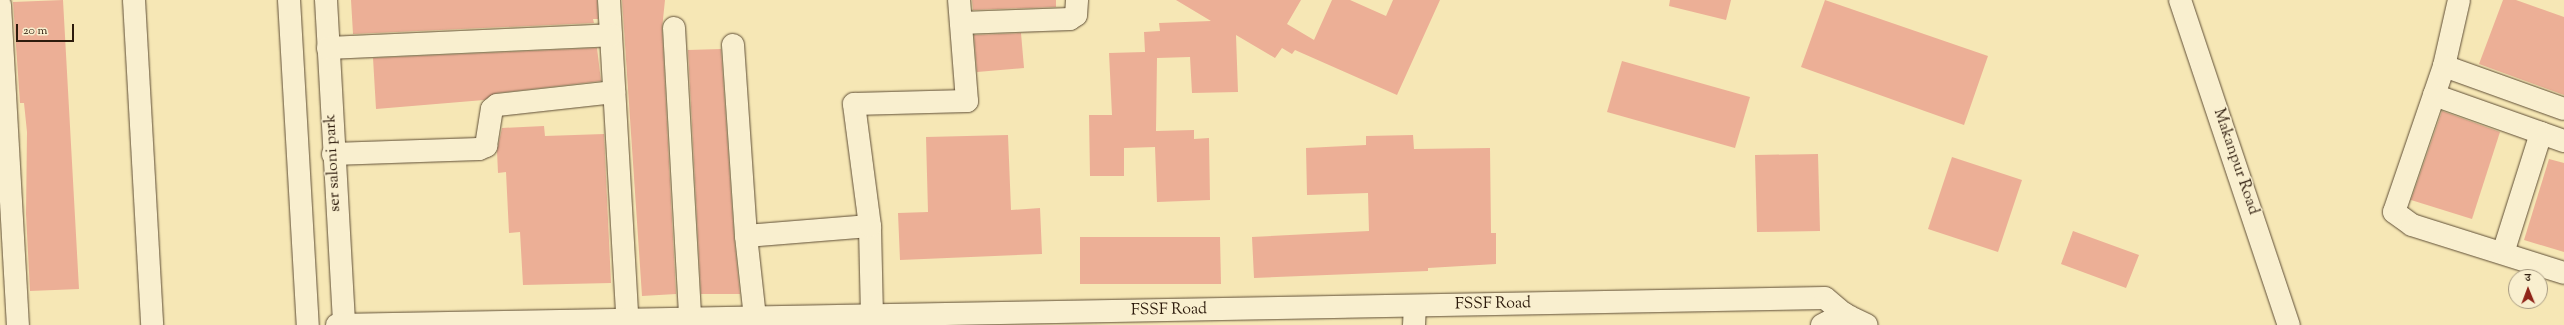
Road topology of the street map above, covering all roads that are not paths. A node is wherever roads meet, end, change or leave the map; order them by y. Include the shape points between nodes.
1 (134, 0) edge
2 (289, 0) edge
3 (326, 0) edge
4 (609, 0) edge
5 (959, 0) edge
6 (1077, 0) edge
7 (2180, 0) edge
8 (2459, 0) edge
9 (0, 5) edge
10 (961, 23) junction
11 (674, 28) dead end
12 (611, 35) junction
13 (733, 45) dead end
14 (328, 48) junction
15 (2444, 66) junction
16 (614, 92) junction
17 (2434, 95) junction
18 (2564, 109) edge
19 (2541, 133) junction
20 (2564, 141) edge
21 (333, 154) junction
22 (870, 226) junction
23 (746, 236) junction
24 (2503, 253) junction
25 (2564, 273) edge
26 (1844, 314) junction
27 (872, 316) junction
28 (1414, 316) edge
29 (755, 317) junction
30 (690, 318) junction
31 (1012, 320) edge
32 (628, 321) edge
33 (18, 325) edge
34 (152, 325) edge
35 (308, 325) edge
36 (337, 325) edge
37 (344, 325) edge
38 (1822, 325) edge
39 (1868, 325) edge
40 (2289, 325) edge

1 - 34 street
2 - 35 street
3 - 14 street, ser saloni park
4 - 12 street
5 - 10 street
6 - 10 street via 1076,15 1070,20
7 - 40 street, Makanpur Road
8 - 15 street
9 - 33 street
10 - 22 street via 967,101 854,104
11 - 30 street
12 - 14 street
12 - 16 street
13 - 23 street
14 - 21 street, ser saloni park
15 - 17 street
15 - 18 street
16 - 21 street via 497,105 492,109 486,146 479,149
16 - 32 street
17 - 19 street
17 - 24 street via 2394,212 2412,225
19 - 20 street
19 - 24 street
21 - 37 street, ser saloni park
22 - 23 street
22 - 27 street
23 - 29 street
24 - 25 street
26 - 28 street, FSSF Road via 1825,298
26 - 38 street
26 - 39 street, FSSF Road
27 - 29 street, FSSF Road
27 - 31 street, FSSF Road
28 - 31 street, FSSF Road
29 - 30 street, FSSF Road
30 - 32 street, FSSF Road
32 - 37 street, FSSF Road
36 - 37 street, FSSF Road

